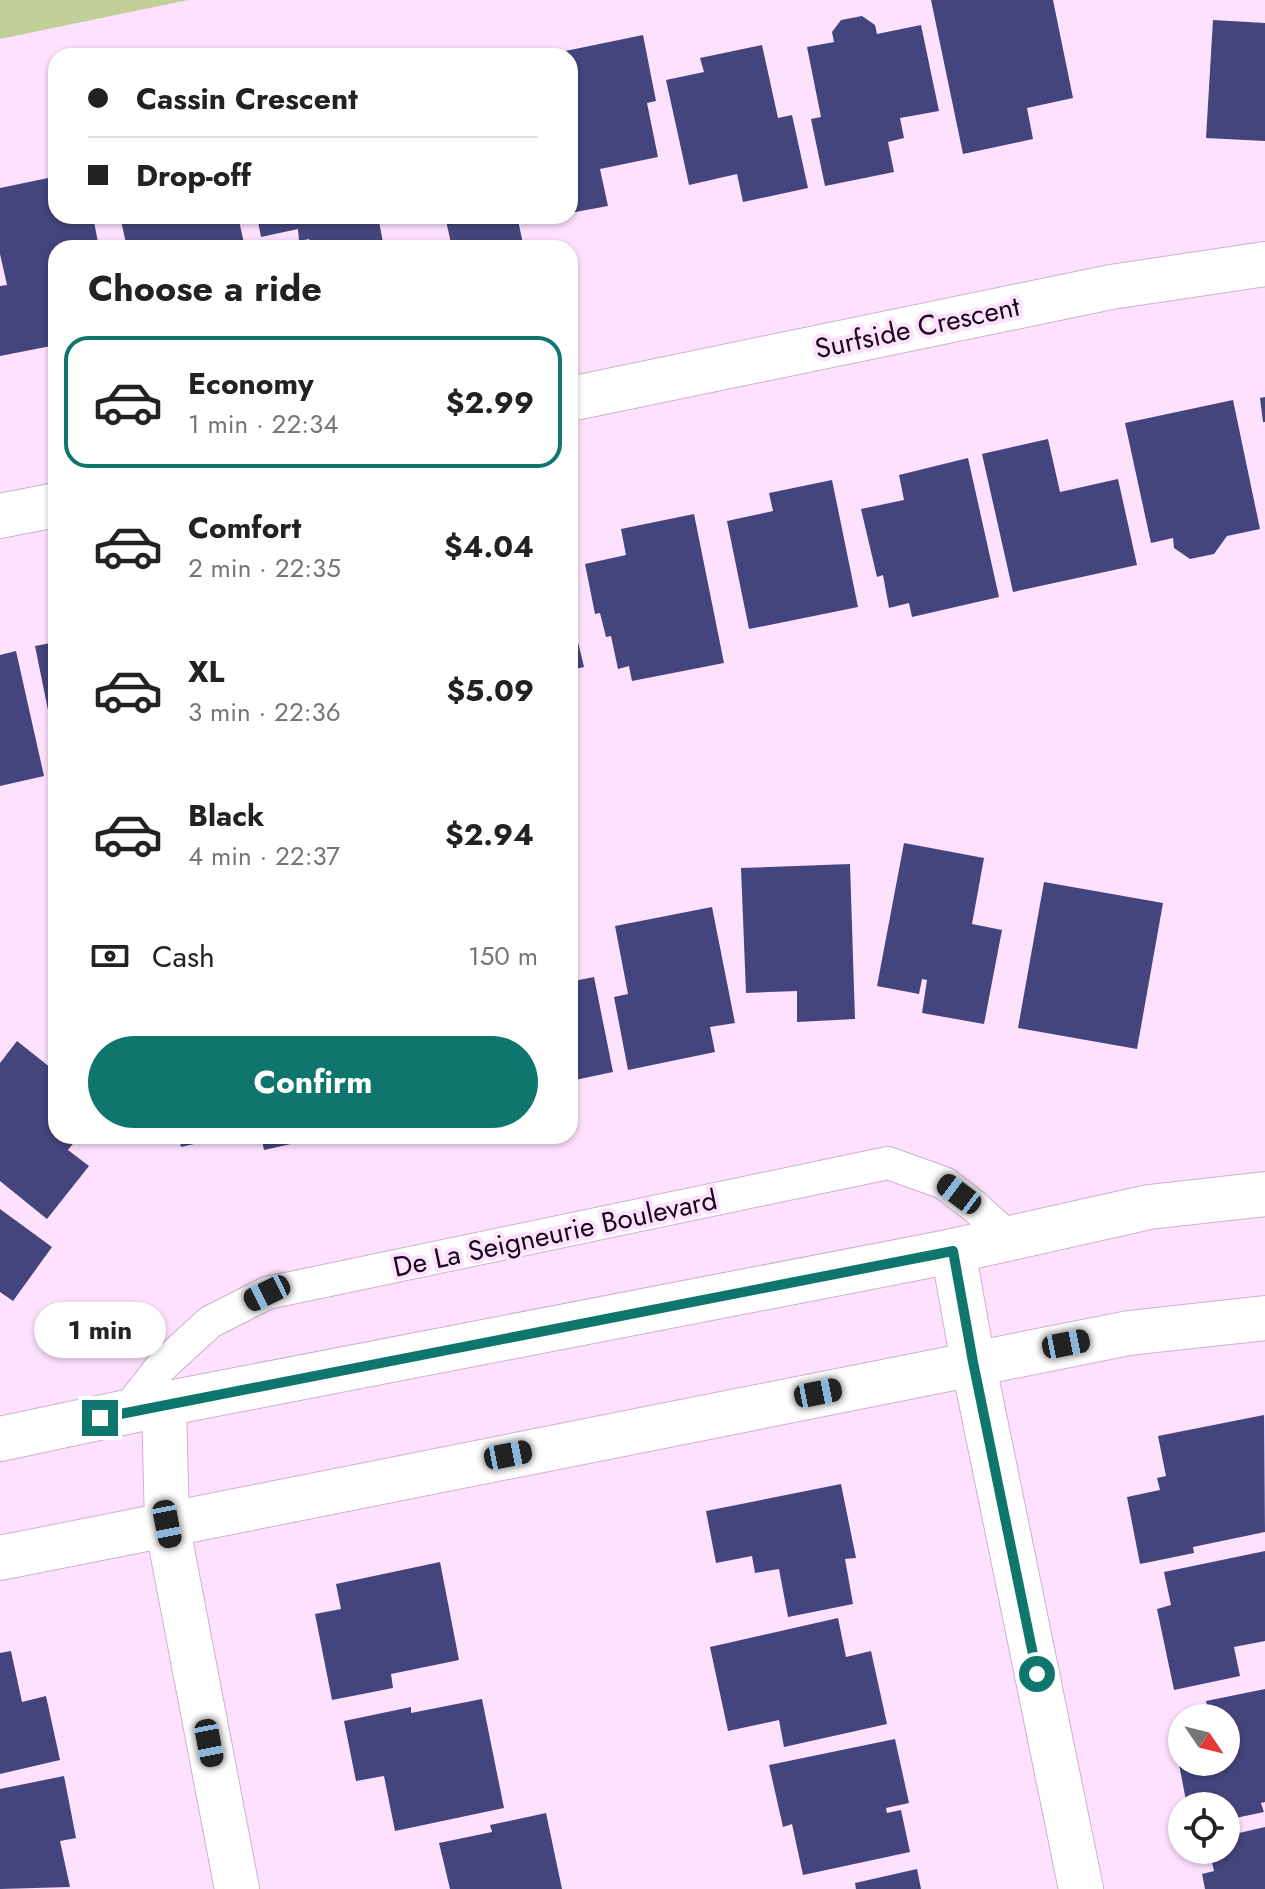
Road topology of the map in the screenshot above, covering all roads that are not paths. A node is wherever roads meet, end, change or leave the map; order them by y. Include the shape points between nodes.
1 (1265, 264) edge
2 (578, 397) edge
3 (48, 507) edge
4 (0, 516) edge
5 (1265, 1194) edge
6 (1008, 1237) junction
7 (953, 1251) junction
8 (1265, 1318) edge
9 (973, 1362) junction
10 (145, 1408) junction
11 (0, 1439) edge
12 (167, 1524) junction
13 (0, 1558) edge
14 (237, 1889) edge
15 (1081, 1889) edge

1 - 2 street, Surfside Crescent via 1111,287
3 - 4 street
5 - 6 street via 1149,1207
6 - 7 street
6 - 10 lane, De La Seigneurie Boulevard via 944,1183 888,1163 267,1293 210,1322 161,1367
7 - 9 street
7 - 10 street
8 - 9 street via 1129,1333
9 - 12 street
9 - 15 street
10 - 11 street
10 - 12 street
12 - 13 street
12 - 14 street

